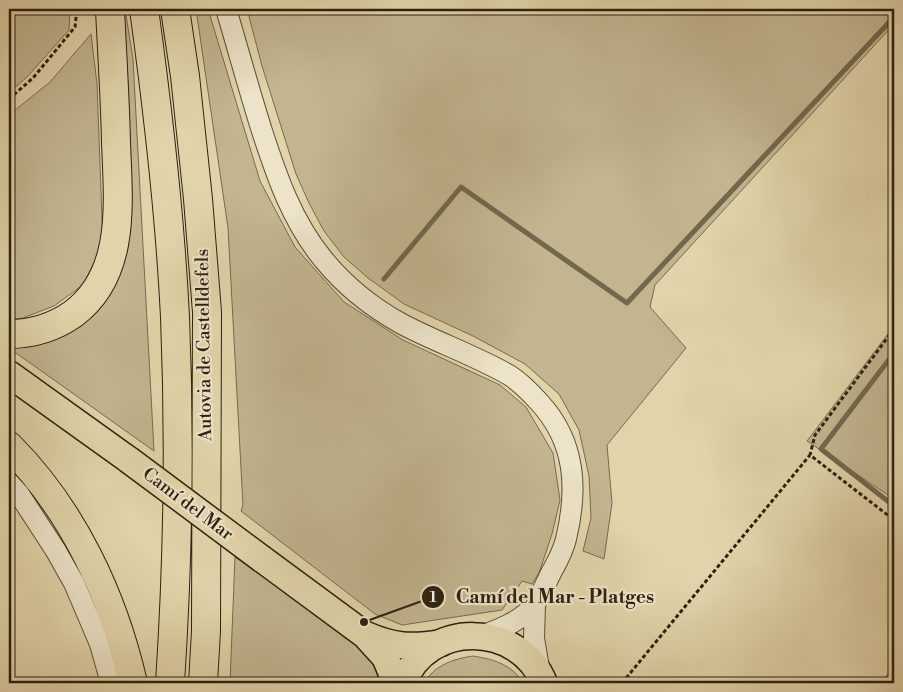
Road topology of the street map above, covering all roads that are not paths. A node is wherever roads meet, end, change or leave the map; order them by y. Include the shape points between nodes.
1 (110, 9) edge
2 (144, 9) edge
3 (175, 9) edge
4 (226, 9) edge
5 (9, 334) edge
6 (9, 374) edge
7 (9, 446) edge
8 (9, 483) edge
9 (535, 604) junction
10 (206, 631) junction
11 (365, 635) junction
12 (482, 636) junction
13 (441, 643) junction
14 (542, 678) edge
15 (111, 683) edge
16 (133, 683) edge
17 (170, 683) edge
18 (203, 683) edge
19 (215, 683) edge
20 (396, 683) edge
21 (403, 683) edge

1 - 5 highway via 119,206 108,270 80,308 56,324 37,331
2 - 17 highway, Autovia de Castelldefels via 167,203 175,317 178,456 176,593
3 - 10 highway, Autovia de Castelldefels via 198,199 207,312
4 - 9 street via 285,197 309,241 323,259 350,288 387,315 492,365 524,385 548,411 565,441 573,493 571,519 563,550
6 - 11 main road, Camí del Mar, bridge
7 - 16 highway via 50,494 81,543 110,604
8 - 15 street via 74,583 100,644
9 - 12 street via 507,626
9 - 14 street via 534,638
10 - 18 highway, Autovia de Castelldefels
10 - 19 highway
11 - 13 main road, Camí del Mar via 401,646
11 - 20 main road, Camí del Mar via 385,657
12 - 13 main road via 461,636
12 - 14 main road via 520,650
13 - 21 main road via 419,659

